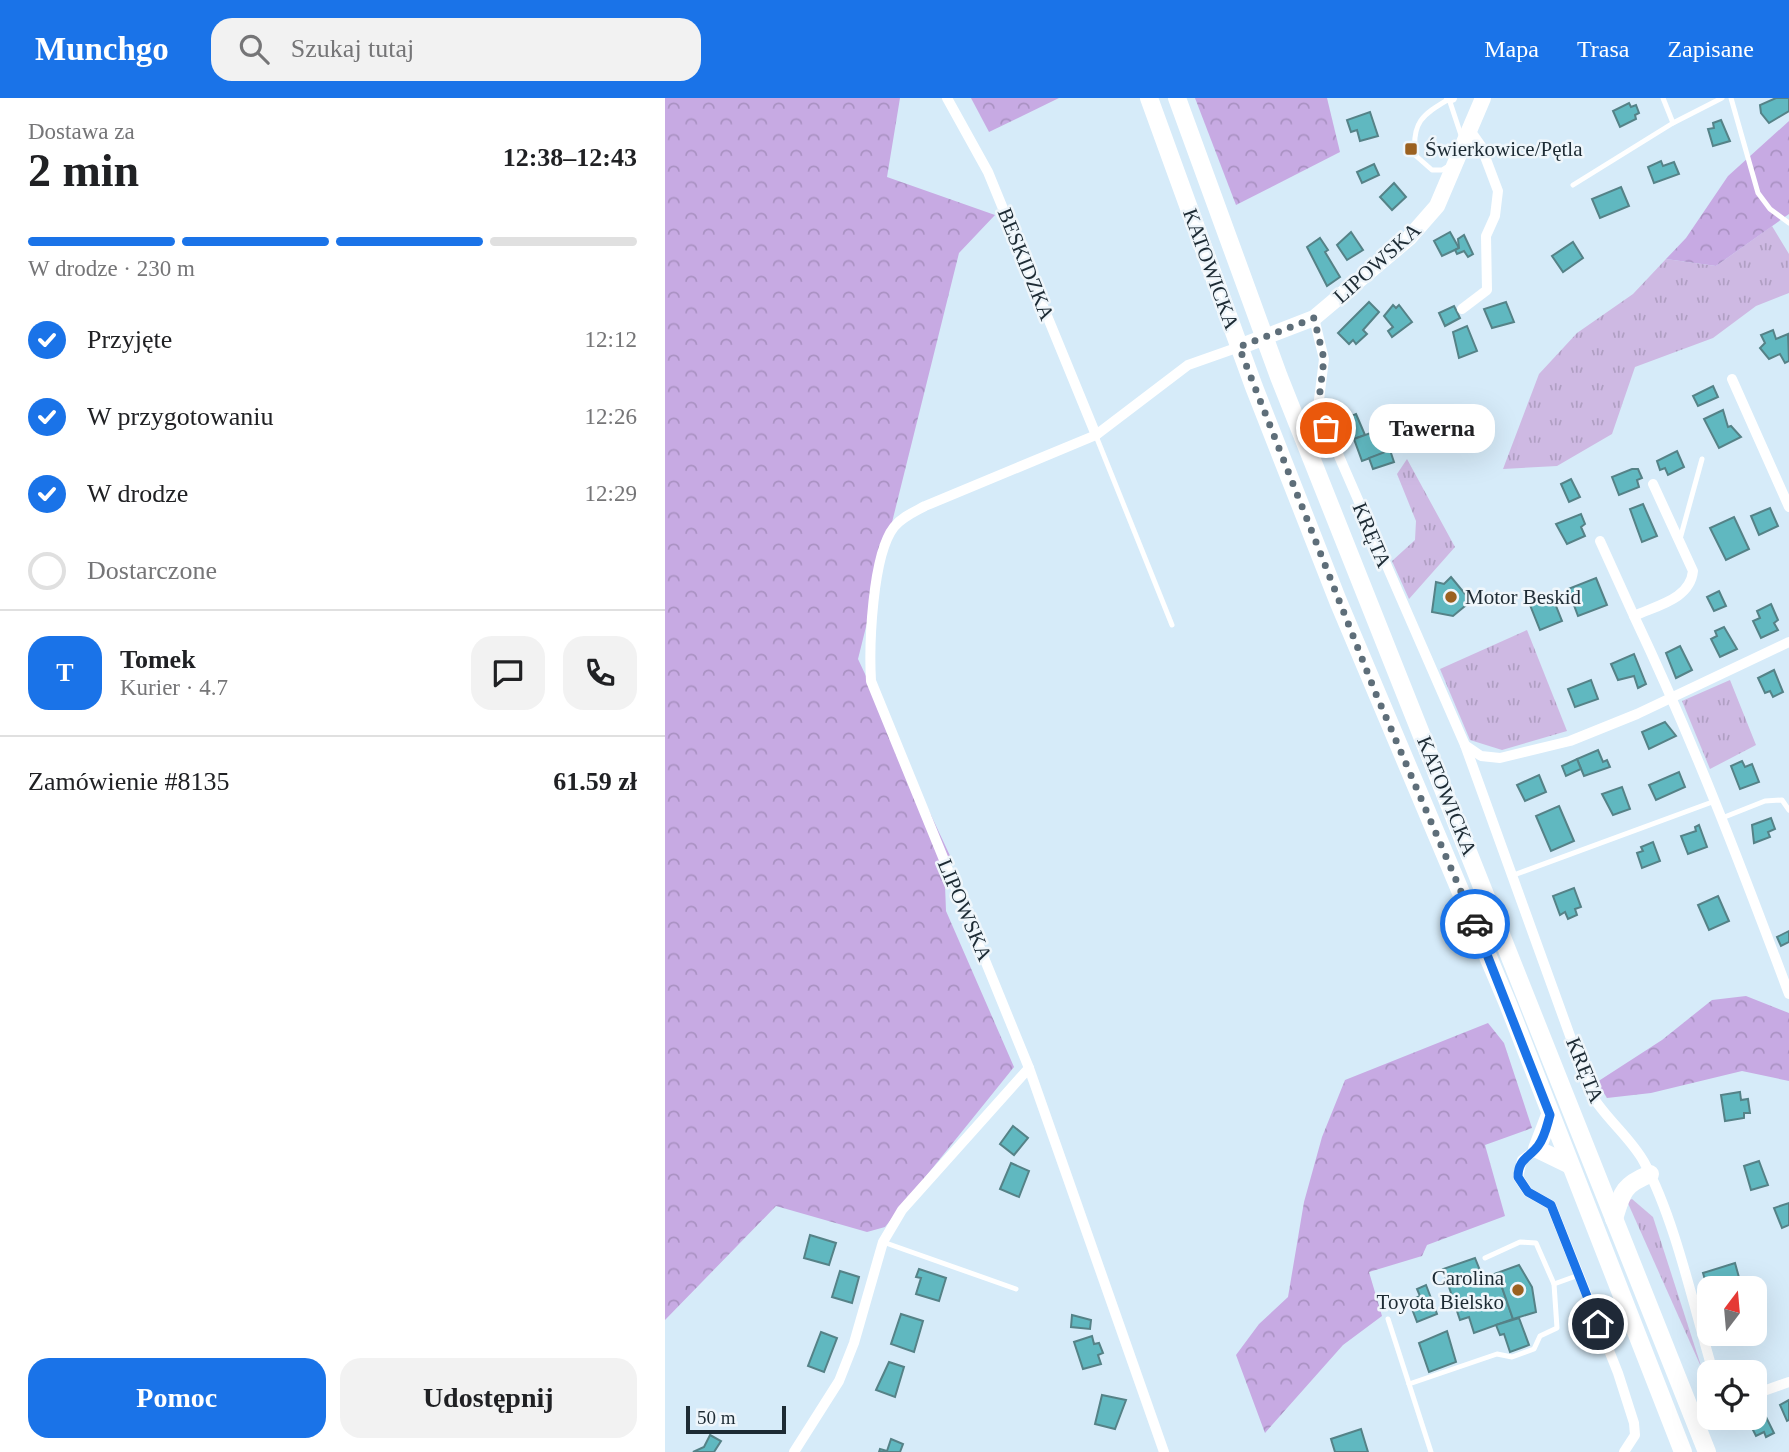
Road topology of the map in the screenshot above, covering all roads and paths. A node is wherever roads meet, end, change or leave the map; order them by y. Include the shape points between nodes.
1 (947, 98) edge
2 (1149, 98) edge
3 (1177, 98) edge
4 (1450, 98) edge
5 (1483, 98) edge
6 (1663, 98) edge
7 (1722, 98) edge
8 (1731, 98) edge
9 (1673, 123) junction
10 (1466, 135) junction
11 (1573, 185) dead end
12 (1789, 223) edge
13 (1462, 309) dead end
14 (1314, 318) junction
15 (1265, 339) junction
16 (1239, 347) junction
17 (1732, 379) dead end
18 (1096, 435) junction
19 (1702, 459) dead end
20 (1653, 484) dead end
21 (1789, 507) edge
22 (1600, 541) dead end
23 (1679, 542) junction
24 (1634, 616) junction
25 (1172, 625) dead end
26 (1789, 642) edge
27 (1672, 696) junction
28 (1465, 745) junction
29 (1716, 801) junction
30 (1789, 810) edge
31 (1723, 818) junction
32 (1511, 876) junction
33 (1789, 994) edge
34 (1029, 1068) junction
35 (1550, 1115) junction
36 (1537, 1149) junction
37 (1570, 1165) junction
38 (1650, 1174) junction
39 (1614, 1219) junction
40 (883, 1242) junction
41 (1485, 1258) dead end
42 (1579, 1275) junction
43 (1554, 1284) junction
44 (1016, 1289) dead end
45 (1388, 1319) dead end
46 (1709, 1360) edge
47 (1789, 1382) edge
48 (1409, 1384) junction
49 (1767, 1390) edge
50 (794, 1452) edge
51 (1164, 1452) edge
52 (1431, 1452) edge
53 (1624, 1452) edge
54 (1683, 1452) edge
55 (1707, 1452) edge

1 - 18 street, BESKIDZKA via 988,172
2 - 16 main road, KATOWICKA
3 - 15 main road, KATOWICKA
4 - 10 lane
4 - 10 lane via 1417,125 1415,155 1432,170 1442,170 1450,165
5 - 10 street, LIPOWSKA
6 - 9 lane
7 - 9 lane
8 - 12 lane via 1758,192 1770,209
9 - 11 lane
10 - 13 street via 1481,146 1498,191 1495,216 1486,236 1487,290
10 - 14 street, LIPOWSKA via 1437,206 1409,237
14 - 15 street, LIPOWSKA
14 - 28 street, KRĘTA via 1324,359 1318,408
15 - 16 street, LIPOWSKA
15 - 39 main road, KATOWICKA
16 - 18 street, LIPOWSKA via 1188,365
16 - 35 main road, KATOWICKA via 1342,612 1463,894
17 - 21 street
18 - 25 lane
18 - 34 street, LIPOWSKA via 903,518 892,529 882,554 869,645 871,681 885,721
19 - 23 lane
20 - 23 street
22 - 24 street
23 - 24 street via 1693,571 1691,584 1685,593
24 - 27 street
26 - 27 street
27 - 28 street via 1570,741 1500,758 1481,756
27 - 29 street
28 - 32 street, KRĘTA
29 - 31 street
29 - 32 lane
30 - 31 lane via 1782,800 1765,802
31 - 33 street
32 - 38 street, KRĘTA via 1591,1094 1637,1150
34 - 40 street via 902,1210
34 - 51 street, LIPOWSKA
35 - 36 main road
35 - 37 main road, KATOWICKA
36 - 37 main road
36 - 42 street via 1522,1160 1518,1177 1528,1192 1551,1205
37 - 54 main road, KATOWICKA
38 - 39 main road via 1625,1188
38 - 46 street, KRĘTA
39 - 55 main road, KATOWICKA
40 - 44 lane
40 - 50 street via 839,1381
41 - 43 lane via 1520,1242 1536,1243
42 - 43 lane
42 - 53 street via 1634,1423 1635,1435
43 - 48 lane via 1557,1328 1540,1336 1534,1349 1511,1357 1497,1354
45 - 48 lane
47 - 49 street
48 - 52 lane

